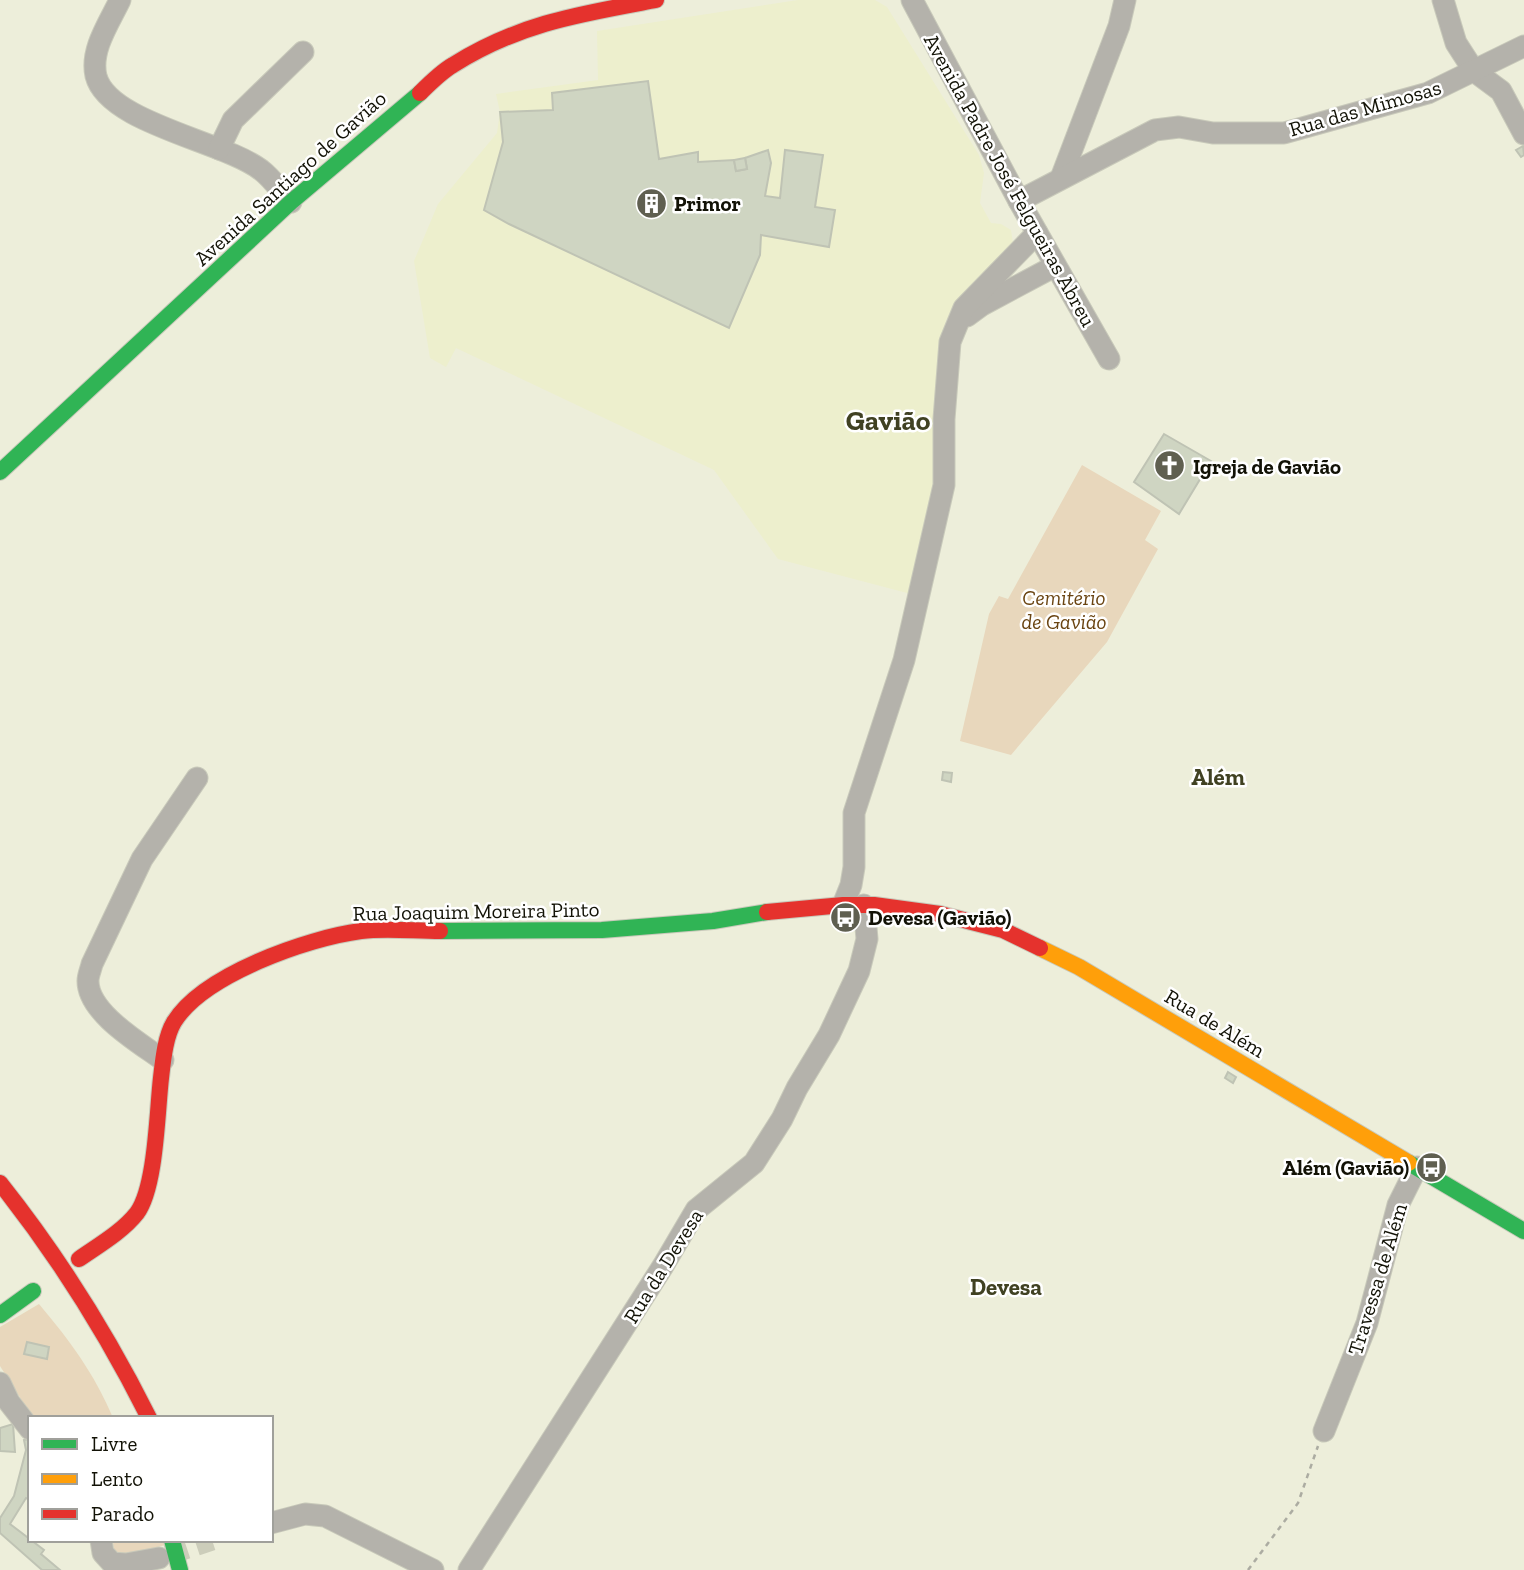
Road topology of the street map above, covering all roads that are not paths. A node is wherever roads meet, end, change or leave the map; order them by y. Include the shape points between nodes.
1 (120, 0) edge
2 (656, 0) edge
3 (912, 0) edge
4 (1125, 0) edge
5 (1443, 0) edge
6 (1524, 46) edge
7 (303, 52) dead end
8 (1474, 71) junction
9 (1524, 134) edge
10 (219, 149) junction
11 (1061, 178) junction
12 (1019, 201) junction
13 (291, 202) junction
14 (1037, 233) junction
15 (1055, 266) junction
16 (955, 326) junction
17 (1109, 359) dead end
18 (0, 472) edge
19 (197, 778) dead end
20 (854, 867) junction
21 (860, 905) junction
22 (163, 1060) junction
23 (1418, 1167) junction
24 (0, 1183) edge
25 (1524, 1231) edge
26 (79, 1259) dead end
27 (37, 1272) dead end
28 (33, 1291) dead end
29 (52, 1295) dead end
30 (0, 1315) edge
31 (0, 1383) edge
32 (148, 1416) edge
33 (28, 1426) edge
34 (1324, 1431) road end
35 (273, 1522) edge
36 (101, 1542) edge
37 (165, 1549) edge
38 (474, 1562) edge
39 (180, 1570) edge
40 (433, 1570) edge

1 - 10 street via 97,47 96,76 103,93 116,105
2 - 13 main road, Avenida Santiago de Gavião via 560,18 472,53 431,82
3 - 12 street, Avenida Padre José Felgueiras Abreu
4 - 11 street
5 - 8 street via 1456,43
6 - 8 street, Rua das Mimosas
7 - 10 street via 233,120
8 - 9 street via 1501,91
8 - 11 street, Rua das Mimosas via 1428,93 1284,133 1213,133 1179,127 1155,130
10 - 13 street via 262,170
11 - 12 street, Rua das Mimosas
12 - 14 street, Avenida Padre José Felgueiras Abreu
13 - 18 main road, Avenida Santiago de Gavião
14 - 15 street, Avenida Padre José Felgueiras Abreu
14 - 16 street via 975,295
15 - 16 street via 982,305
15 - 17 street, Avenida Padre José Felgueiras Abreu
16 - 20 street via 944,419 944,485 904,660 854,813
19 - 22 street via 142,859 88,981 101,1011
20 - 21 street via 851,885
20 - 21 street via 870,889
21 - 22 main road, Rua Joaquim Moreira Pinto via 602,930 363,931 323,938 216,983 193,1000 173,1023
21 - 23 main road, Rua de Além via 940,914 1026,939
21 - 38 street, Rua da Devesa via 867,939 859,971 829,1035 764,1150 688,1221
22 - 26 main road, Rua Joaquim Moreira Pinto via 151,1172 143,1203 120,1230
23 - 25 main road, Rua de Além
23 - 34 street, Travessa de Além via 1398,1205 1367,1323
24 - 32 main road via 73,1282
27 - 29 main road
28 - 30 main road
31 - 33 street
35 - 40 street via 305,1514 325,1516
36 - 37 street via 103,1553 113,1563 126,1564
37 - 39 main road

